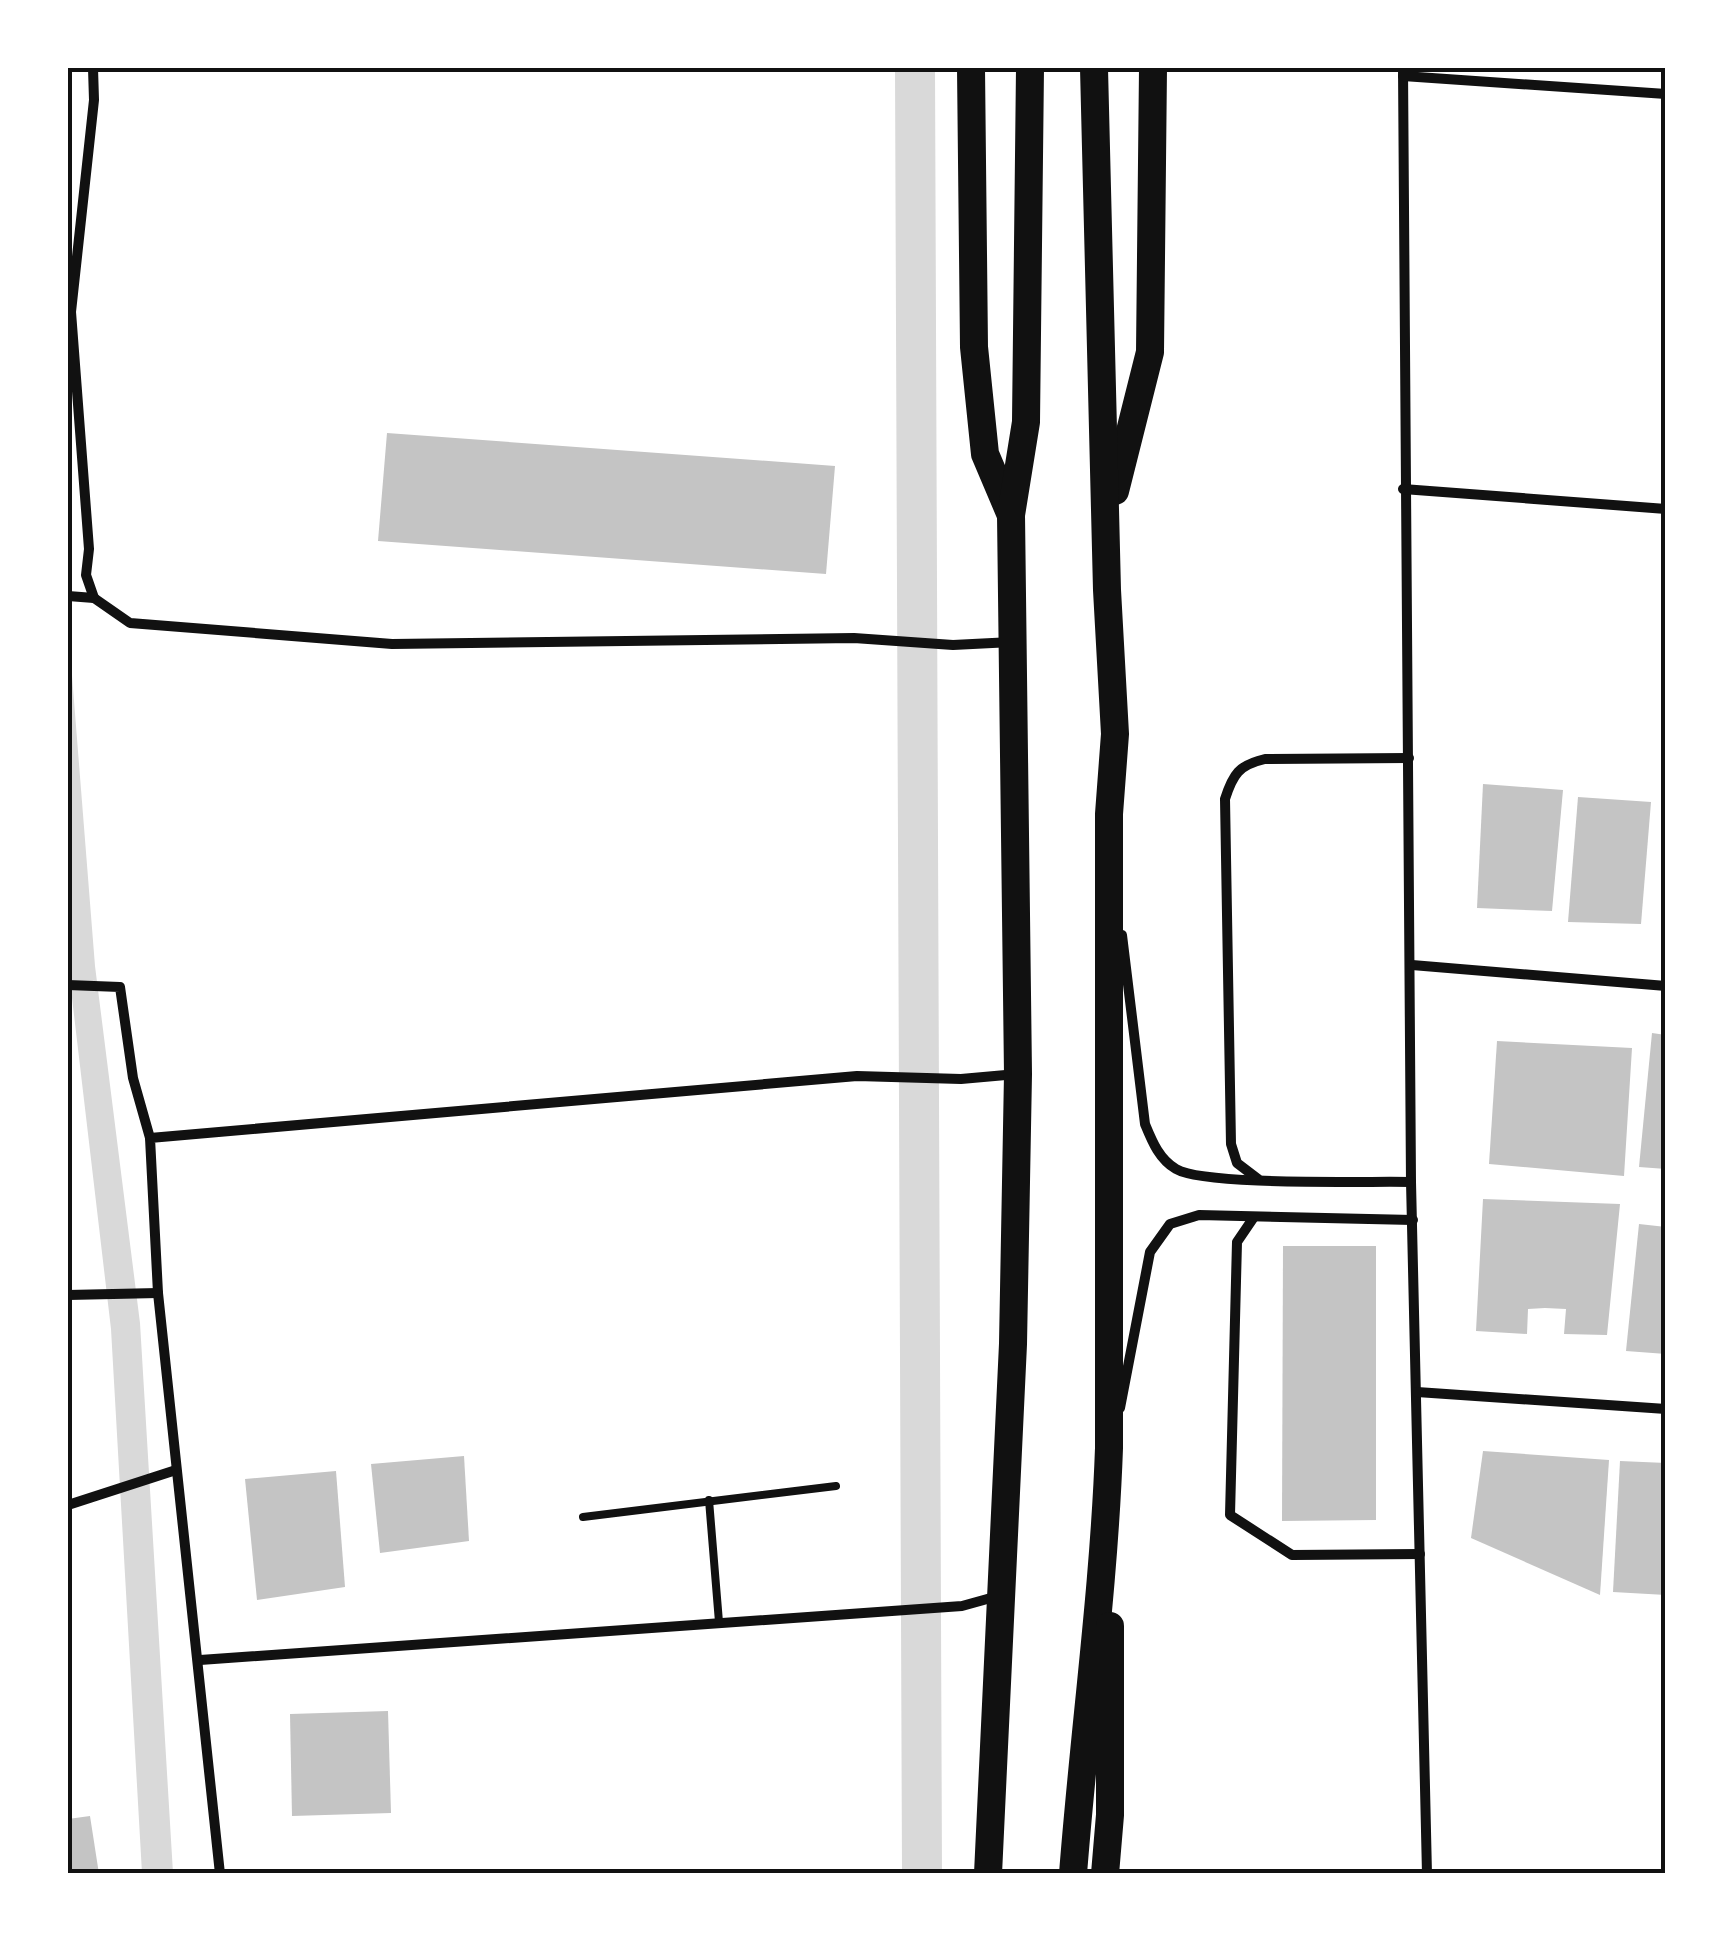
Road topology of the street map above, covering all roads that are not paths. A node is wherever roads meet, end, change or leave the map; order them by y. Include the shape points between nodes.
1 (93, 68) edge
2 (971, 68) edge
3 (1030, 68) edge
4 (1094, 68) edge
5 (1153, 68) edge
6 (1403, 72) edge
7 (1666, 94) edge
8 (69, 312) edge
9 (1403, 490) junction
10 (1666, 509) edge
11 (1011, 514) junction
12 (1107, 520) junction
13 (68, 596) edge
14 (94, 598) junction
15 (1012, 642) junction
16 (1410, 758) junction
17 (1109, 814) junction
18 (1412, 966) junction
19 (68, 985) edge
20 (1666, 986) edge
21 (1018, 1074) junction
22 (150, 1138) junction
23 (1258, 1179) junction
24 (1411, 1182) junction
25 (1254, 1217) junction
26 (1412, 1220) junction
27 (158, 1293) junction
28 (73, 1294) edge
29 (1418, 1392) junction
30 (1666, 1410) edge
31 (1110, 1448) junction
32 (176, 1470) junction
33 (836, 1486) dead end
34 (709, 1500) junction
35 (68, 1505) edge
36 (584, 1517) dead end
37 (1106, 1544) junction
38 (1420, 1554) junction
39 (999, 1596) junction
40 (719, 1622) junction
41 (200, 1660) junction
42 (220, 1874) edge
43 (988, 1874) edge
44 (1073, 1874) edge
45 (1104, 1874) edge
46 (1427, 1874) edge

1 - 8 street
2 - 11 highway via 974,347 984,454
3 - 11 highway via 1026,422
4 - 12 highway
5 - 12 highway via 1150,352
6 - 7 street
6 - 9 street
8 - 14 street via 86,574
9 - 10 street
9 - 16 street
11 - 15 highway
12 - 17 highway via 1115,734
13 - 14 street
14 - 15 street via 130,623 392,644
15 - 21 highway
16 - 18 street
16 - 23 street via 1265,759 1233,774 1225,799 1231,1144 1237,1163
17 - 23 street via 1145,1124 1155,1149 1194,1175
17 - 31 highway
18 - 20 street
18 - 24 street
19 - 22 street via 120,988 132,1078
21 - 22 street via 962,1080 856,1076
21 - 39 highway
22 - 27 street
23 - 24 street
24 - 26 street
25 - 26 street
25 - 31 street via 1199,1214 1156,1237
25 - 38 street via 1238,1242 1230,1515 1292,1555
26 - 29 street
27 - 28 street
27 - 32 street
29 - 30 street
29 - 38 street
31 - 37 highway
32 - 35 street
32 - 41 street
33 - 34 lane
34 - 36 lane
34 - 40 lane
37 - 44 highway
37 - 45 highway via 1112,1669
38 - 46 street
39 - 40 street via 962,1606
39 - 43 highway
40 - 41 street
41 - 42 street

